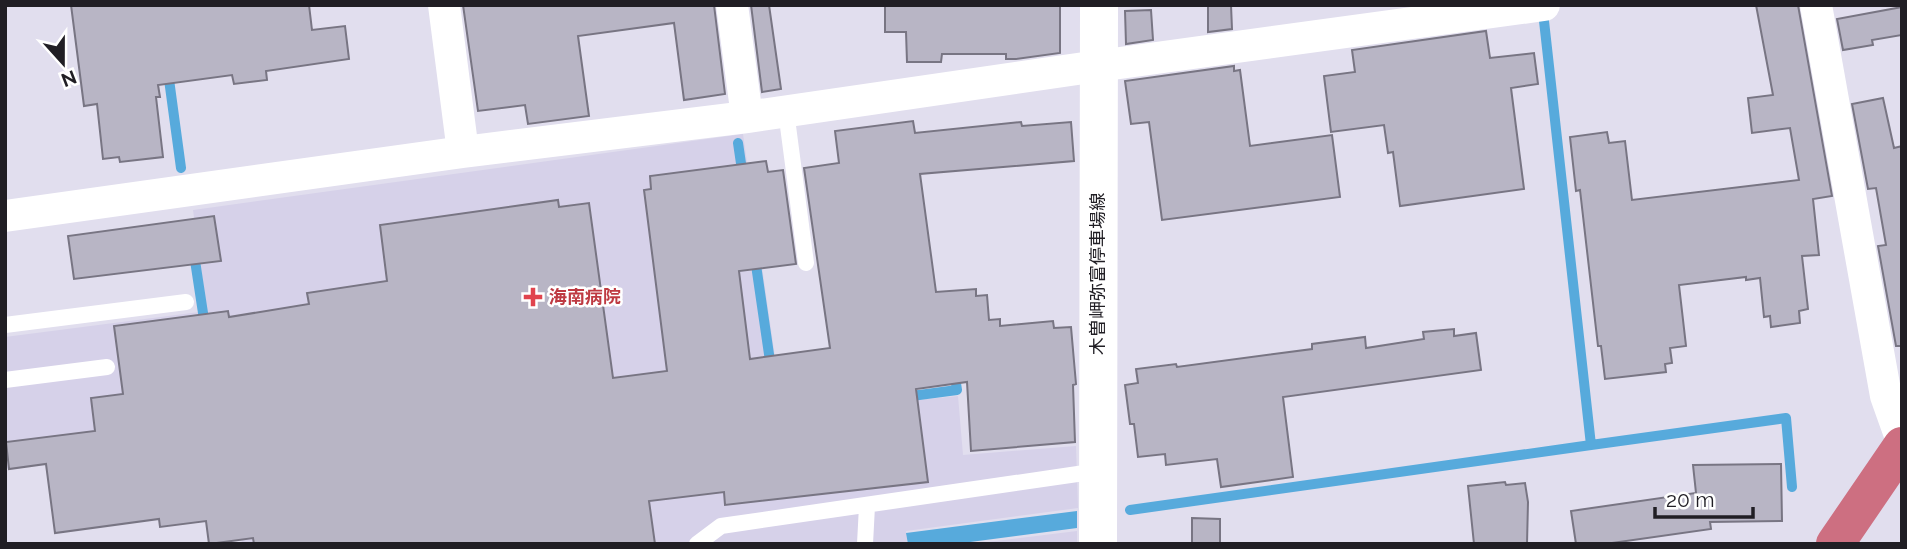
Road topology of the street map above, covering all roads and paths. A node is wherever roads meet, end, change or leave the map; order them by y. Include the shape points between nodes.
1 (444, 5) edge
2 (732, 5) edge
3 (1099, 5) edge
4 (1544, 5) edge
5 (1816, 5) edge
6 (1098, 66) junction
7 (786, 111) junction
8 (747, 117) junction
9 (463, 152) junction
10 (5, 216) edge
11 (806, 263) dead end
12 (186, 302) dead end
13 (5, 325) edge
14 (107, 367) dead end
15 (5, 380) edge
16 (1902, 444) edge
17 (1098, 471) junction
18 (867, 506) junction
19 (697, 544) edge
20 (865, 544) edge
21 (1098, 544) edge
22 (1835, 544) edge

1 - 9 street
2 - 8 street
3 - 6 main road, 木曽岬弥富停車場線
4 - 6 street
5 - 16 street via 1885,396
6 - 7 street
6 - 17 main road, 木曽岬弥富停車場線
7 - 8 street
7 - 11 lane
8 - 9 street
9 - 10 street
12 - 13 lane
14 - 15 lane
16 - 22 highway
17 - 18 lane
17 - 21 main road, 木曽岬弥富停車場線
18 - 19 lane via 722,527
18 - 20 lane

